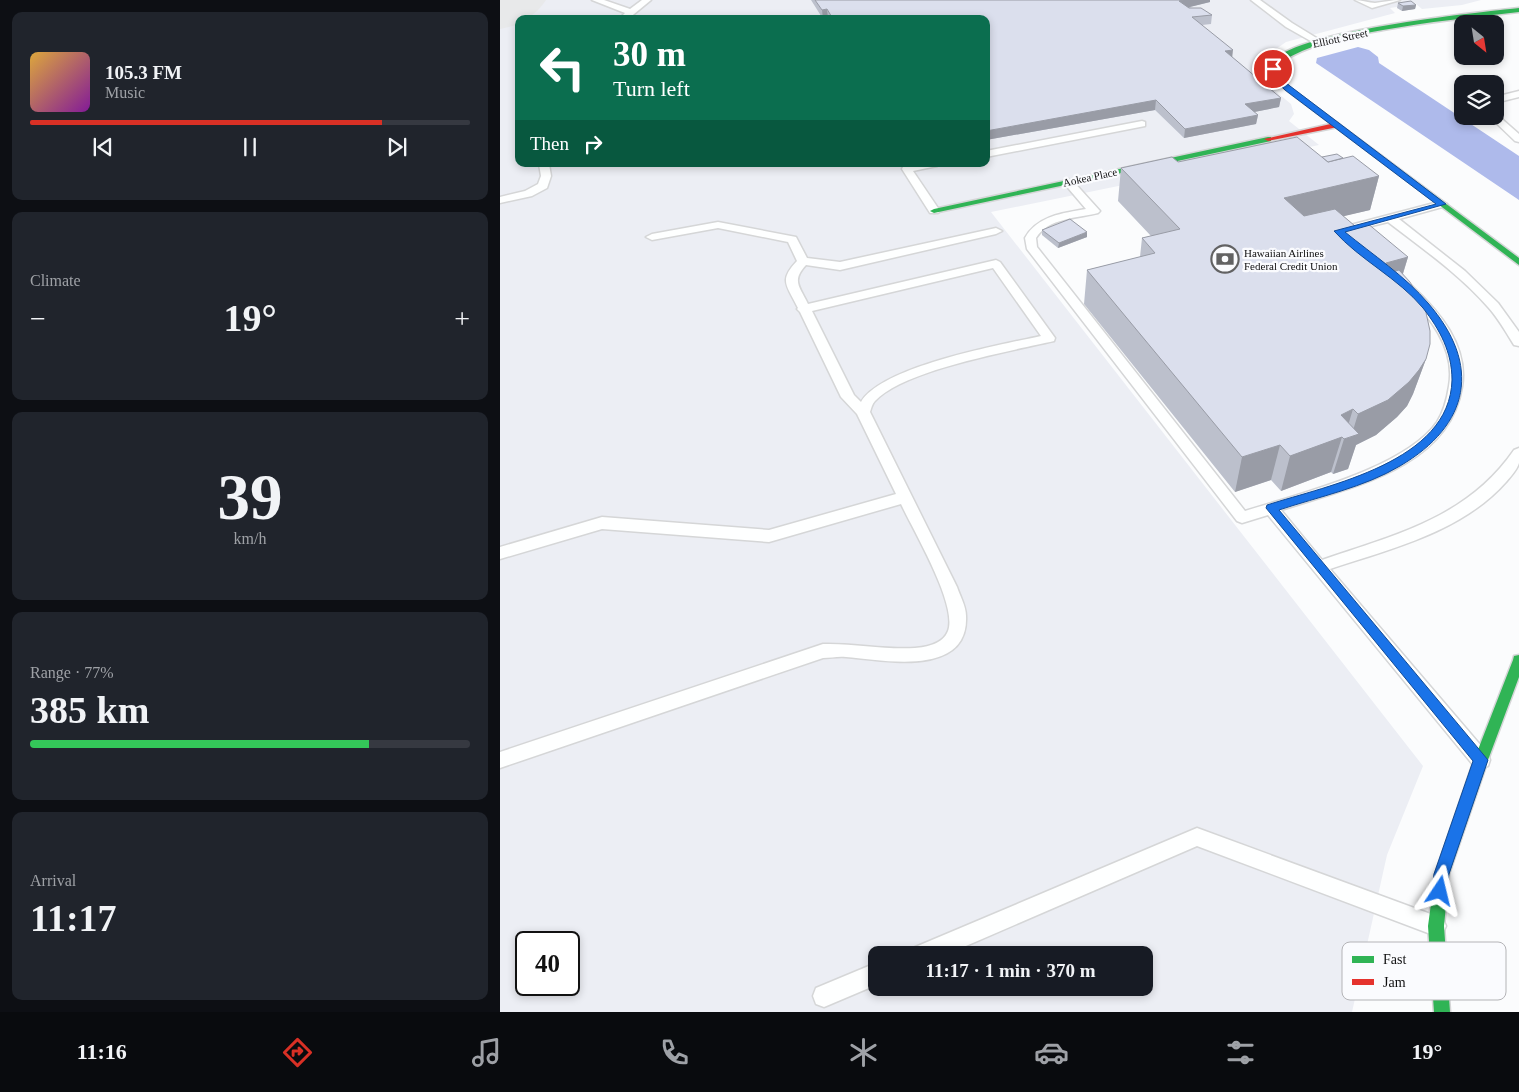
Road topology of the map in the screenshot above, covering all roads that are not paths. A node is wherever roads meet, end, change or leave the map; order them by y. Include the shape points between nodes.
1 (596, 0) edge
2 (648, 0) edge
3 (1254, 0) edge
4 (1359, 0) edge
5 (1396, 0) edge
6 (1519, 10) edge
7 (632, 12) junction
8 (628, 15) edge
9 (1319, 42) junction
10 (1519, 94) edge
11 (1504, 98) edge
12 (1142, 124) dead end
13 (1335, 125) junction
14 (1504, 125) edge
15 (1519, 139) edge
16 (990, 153) edge
17 (544, 167) edge
18 (917, 167) edge
19 (1068, 182) junction
20 (500, 200) edge
21 (1442, 204) junction
22 (934, 211) joint
23 (1390, 218) junction
24 (996, 231) dead end
25 (652, 237) dead end
26 (1353, 243) edge
27 (803, 261) junction
28 (1519, 262) edge
29 (1397, 280) edge
30 (803, 309) junction
31 (1519, 342) edge
32 (863, 412) junction
33 (1519, 453) edge
34 (905, 497) junction
35 (1271, 508) junction
36 (500, 553) edge
37 (1319, 567) junction
38 (1519, 660) edge
39 (500, 760) edge
40 (1481, 760) junction
41 (1436, 926) junction
42 (1437, 942) edge
43 (941, 946) edge
44 (868, 977) edge
45 (824, 996) dead end

1 - 7 lane
2 - 7 lane
3 - 9 lane
4 - 5 lane via 1372,6
6 - 9 street, Elliott Street via 1428,20
7 - 8 lane
9 - 13 street, Elliott Street via 1290,52 1276,62 1273,69 1280,82
10 - 11 lane
12 - 16 lane
13 - 19 street, Aokea Place
13 - 21 street, Elliott Street
14 - 15 lane
17 - 20 lane via 543,186 528,194
18 - 22 lane via 907,169
19 - 22 street, Aokea Place
19 - 35 lane via 1094,211 1038,226 1031,233 1031,247 1242,517
21 - 23 lane
21 - 28 street, Elliott Street
23 - 26 lane via 1339,231
23 - 31 lane via 1481,292 1499,311
24 - 27 lane via 840,266
25 - 27 lane via 718,225 792,240
27 - 30 lane via 791,276
29 - 35 lane via 1436,319 1454,353 1456,389 1453,406 1446,419 1421,447 1396,464
30 - 32 lane via 848,397
30 - 32 lane via 996,264 1049,338 936,367 899,381 868,400
32 - 34 lane
33 - 37 lane via 1485,494 1456,513 1429,528
34 - 36 lane via 769,536 602,523
34 - 39 lane via 949,587 958,616 957,630 940,650 911,655 844,649 823,651
35 - 37 lane
37 - 40 lane
38 - 40 street
40 - 41 street via 1442,874
41 - 42 street
41 - 43 lane via 1197,837
44 - 45 lane

